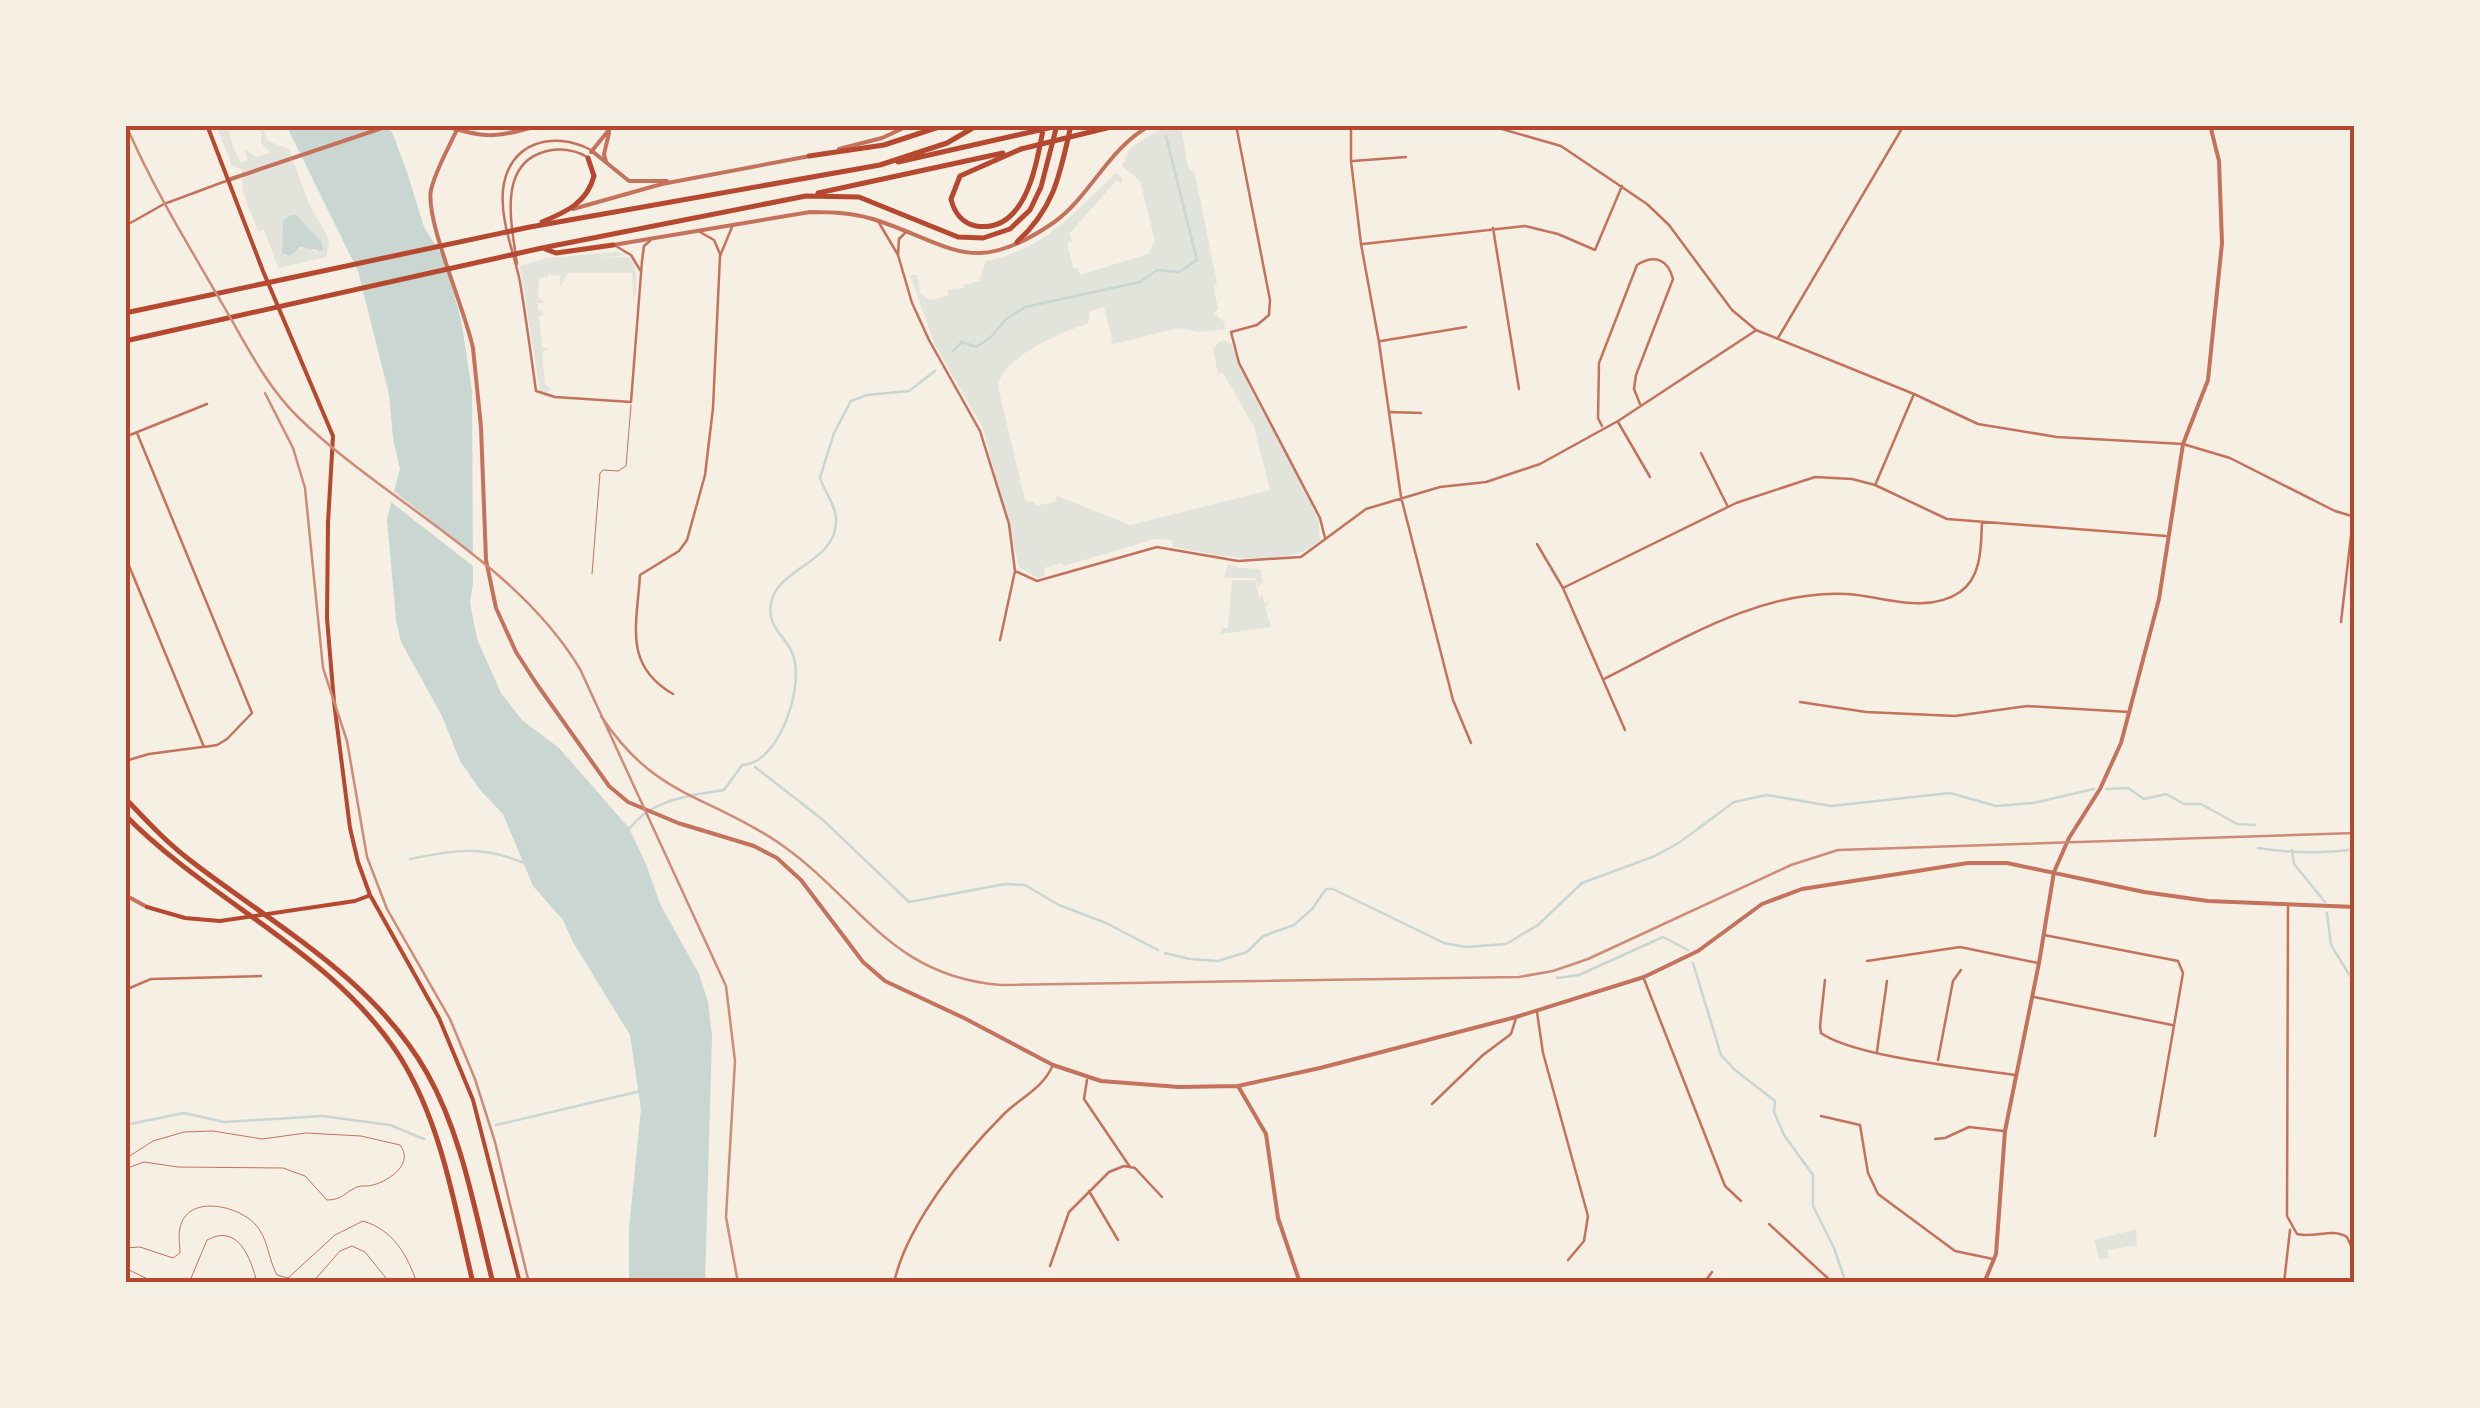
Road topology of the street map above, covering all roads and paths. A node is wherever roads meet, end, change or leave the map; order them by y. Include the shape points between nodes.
1 (207, 125) edge
2 (390, 125) edge
3 (442, 125) edge
4 (540, 125) edge
5 (614, 125) edge
6 (910, 125) edge
7 (945, 125) edge
8 (978, 125) edge
9 (1044, 125) edge
10 (1059, 125) edge
11 (1071, 125) edge
12 (1119, 125) edge
13 (1151, 125) edge
14 (1236, 125) edge
15 (1351, 125) edge
16 (1488, 125) edge
17 (1904, 125) edge
18 (2210, 125) edge
19 (458, 127) edge
20 (609, 131) junction
21 (1020, 149) junction
22 (590, 154) junction
23 (810, 156) junction
24 (1406, 158) dead end
25 (606, 162) junction
26 (1352, 162) junction
27 (880, 165) junction
28 (228, 180) junction
29 (677, 181) junction
30 (1622, 186) junction
31 (806, 196) junction
32 (573, 209) junction
33 (877, 220) junction
34 (125, 226) edge
35 (530, 226) junction
36 (732, 227) junction
37 (1493, 228) junction
38 (700, 232) junction
39 (906, 232) junction
40 (652, 239) junction
41 (1017, 242) junction
42 (1361, 244) junction
43 (613, 245) junction
44 (542, 248) junction
45 (898, 255) junction
46 (720, 256) junction
47 (640, 273) junction
48 (519, 280) junction
49 (125, 313) edge
50 (1466, 327) dead end
51 (1756, 330) junction
52 (1778, 339) junction
53 (125, 341) edge
54 (1379, 342) junction
55 (1519, 388) dead end
56 (1914, 394) junction
57 (631, 402) junction
58 (206, 404) dead end
59 (1641, 405) junction
60 (1389, 412) junction
61 (1420, 413) dead end
62 (1618, 420) junction
63 (1603, 428) junction
64 (136, 433) junction
65 (125, 438) edge
66 (2183, 444) junction
67 (1701, 453) dead end
68 (1650, 478) dead end
69 (1875, 485) junction
70 (1401, 496) junction
71 (1728, 507) junction
72 (2354, 517) edge
73 (1982, 520) junction
74 (2168, 536) junction
75 (1325, 539) junction
76 (1537, 544) dead end
77 (125, 556) edge
78 (1015, 571) junction
79 (592, 574) dead end
80 (1563, 588) junction
81 (2341, 622) dead end
82 (1000, 640) dead end
83 (1604, 679) junction
84 (673, 694) dead end
85 (1800, 702) dead end
86 (2130, 712) junction
87 (1625, 730) dead end
88 (1471, 743) dead end
89 (204, 747) junction
90 (125, 761) edge
91 (125, 798) edge
92 (125, 814) edge
93 (2054, 872) junction
94 (125, 894) edge
95 (370, 895) junction
96 (2288, 906) junction
97 (147, 907) joint
98 (2355, 907) edge
99 (2043, 935) junction
100 (1867, 961) dead end
101 (2039, 963) junction
102 (1961, 970) dead end
103 (261, 976) dead end
104 (1644, 978) junction
105 (1825, 980) dead end
106 (1886, 980) dead end
107 (125, 990) edge
108 (2032, 996) junction
109 (1537, 1011) junction
110 (1516, 1017) junction
111 (2172, 1026) junction
112 (1877, 1052) junction
113 (1938, 1062) junction
114 (1053, 1065) junction
115 (2016, 1075) junction
116 (1088, 1078) junction
117 (1238, 1086) junction
118 (1432, 1104) dead end
119 (1821, 1116) dead end
120 (2005, 1131) junction
121 (2155, 1136) dead end
122 (1935, 1139) dead end
123 (125, 1159) edge
124 (1130, 1167) junction
125 (125, 1169) edge
126 (1088, 1190) junction
127 (1162, 1198) dead end
128 (1741, 1202) dead end
129 (1769, 1224) dead end
130 (2291, 1228) junction
131 (1118, 1240) dead end
132 (125, 1248) edge
133 (1568, 1260) dead end
134 (1994, 1260) junction
135 (1050, 1266) dead end
136 (125, 1268) edge
137 (2354, 1270) edge
138 (1712, 1272) dead end
139 (156, 1283) edge
140 (189, 1283) edge
141 (258, 1283) edge
142 (312, 1283) edge
143 (390, 1283) edge
144 (417, 1283) edge
145 (473, 1283) edge
146 (493, 1283) edge
147 (520, 1283) edge
148 (894, 1283) edge
149 (1300, 1283) edge
150 (1704, 1283) edge
151 (1833, 1283) edge
152 (1984, 1283) edge
153 (2284, 1283) edge
154 (2353, 1283) edge

1 - 28 main road
2 - 28 street
3 - 19 street
4 - 19 street via 492,136
5 - 20 street
6 - 23 street
7 - 23 main road via 899,142
8 - 27 main road
9 - 21 main road via 1028,190 1016,210 990,225 961,218 951,199 954,183
10 - 27 main road
10 - 31 main road via 1030,210 992,236 958,237 859,198
11 - 41 main road via 1049,204
12 - 21 main road
13 - 41 street via 1118,148 1059,219
14 - 75 street via 1270,300 1269,315 1257,325 1231,332
15 - 26 street
16 - 30 street via 1561,146
17 - 52 street
18 - 66 street via 2219,161 2222,243 2208,380
19 - 114 street via 430,208 472,348 489,585 516,652 619,797 778,858 874,973
20 - 22 street
20 - 25 street
21 - 31 main road
22 - 25 street
22 - 32 main road via 592,184
22 - 48 street via 545,151 520,168 510,206
22 - 48 street via 566,139 551,139 510,165 503,202
23 - 29 street
24 - 26 street
25 - 29 street via 629,180
26 - 42 street
27 - 35 main road
28 - 34 street
28 - 95 main road via 332,430 326,585 334,702 350,828
29 - 32 street
30 - 37 street via 1595,250 1525,226
30 - 51 street via 1669,224 1732,310
31 - 44 main road
32 - 35 main road
33 - 36 street via 810,212
33 - 39 street
33 - 45 street
35 - 49 main road
36 - 38 street
36 - 46 street
37 - 42 street
37 - 55 street
38 - 40 street
38 - 46 street via 714,240
39 - 41 street via 962,253
39 - 45 street
40 - 43 street
40 - 47 street via 644,246
42 - 54 street
43 - 44 main road via 556,253
43 - 47 street via 631,255
44 - 53 main road
45 - 78 street via 929,340 980,431 1009,524
46 - 84 street via 705,475 679,551 640,575 637,656 653,682
47 - 57 street
48 - 57 street via 536,391
50 - 54 street
51 - 52 street
51 - 59 street
52 - 56 street
54 - 60 street
56 - 66 street via 1978,424 2014,431
56 - 69 street
57 - 79 lane via 626,466 600,473
58 - 64 street
59 - 62 street
59 - 63 street via 1636,375 1673,278 1654,258 1637,265 1599,362
60 - 61 street
60 - 70 street
62 - 63 street
62 - 68 street
63 - 70 street via 1540,464 1486,482
64 - 65 street
64 - 89 street via 252,713 227,738
66 - 72 street via 2230,458
66 - 74 street
67 - 71 street
69 - 71 street via 1815,478
69 - 73 street via 1947,519
70 - 75 street via 1366,509
70 - 88 street via 1453,700
71 - 80 street
72 - 81 street
73 - 74 street
73 - 83 street via 1980,556 1959,593 1918,604 1847,594 1786,599 1722,621
74 - 86 street
75 - 78 street via 1301,557 1238,560 1157,547 1037,580
76 - 80 street
77 - 89 street
78 - 82 street
80 - 83 street
83 - 87 street
85 - 86 street via 1954,716 2026,706
86 - 93 street via 2100,789
89 - 90 street
91 - 146 main road via 188,860 288,932 396,1027 428,1074 458,1147
92 - 145 main road via 352,998 401,1059 439,1148
93 - 96 street via 2144,892
93 - 99 street
93 - 104 street via 1968,863 1802,889 1762,904 1698,951
94 - 97 street
95 - 97 main road via 220,921
95 - 147 main road via 438,1018 472,1100
96 - 98 street
96 - 130 street
99 - 101 street
99 - 111 street via 2178,961 2183,972
100 - 101 street via 1960,947
101 - 108 street
102 - 113 street via 1953,981
103 - 107 street via 151,978
104 - 109 street
104 - 128 street via 1726,1186
105 - 112 street via 1821,1033
106 - 112 street
108 - 111 street
108 - 115 street
109 - 110 street
109 - 133 street via 1542,1053 1588,1216 1584,1241
110 - 117 street
110 - 118 street via 1511,1034
111 - 121 street
112 - 113 street
113 - 115 street
114 - 116 street
114 - 148 street via 1044,1084 1007,1110 948,1174
115 - 120 street
116 - 117 street
116 - 124 street via 1084,1099
117 - 149 street via 1266,1134 1278,1218
119 - 134 street via 1860,1126 1872,1186 1883,1199 1954,1251
120 - 122 street via 1969,1127
120 - 134 street
123 - 125 lane via 153,1141 212,1130 262,1139 360,1136 400,1145 406,1158 380,1182 332,1200 305,1176 283,1168 144,1162
124 - 126 street via 1108,1172
124 - 127 street
126 - 131 street
126 - 135 street via 1070,1212
129 - 151 street
130 - 137 street via 2304,1236 2347,1237
130 - 153 street
132 - 144 lane via 173,1258 180,1252 185,1217 196,1208 223,1207 255,1224 277,1276 288,1278 363,1221 398,1244
134 - 152 street
136 - 139 lane
137 - 154 street
138 - 150 street
140 - 141 lane via 207,1240 219,1236 239,1242
142 - 143 lane via 352,1246

